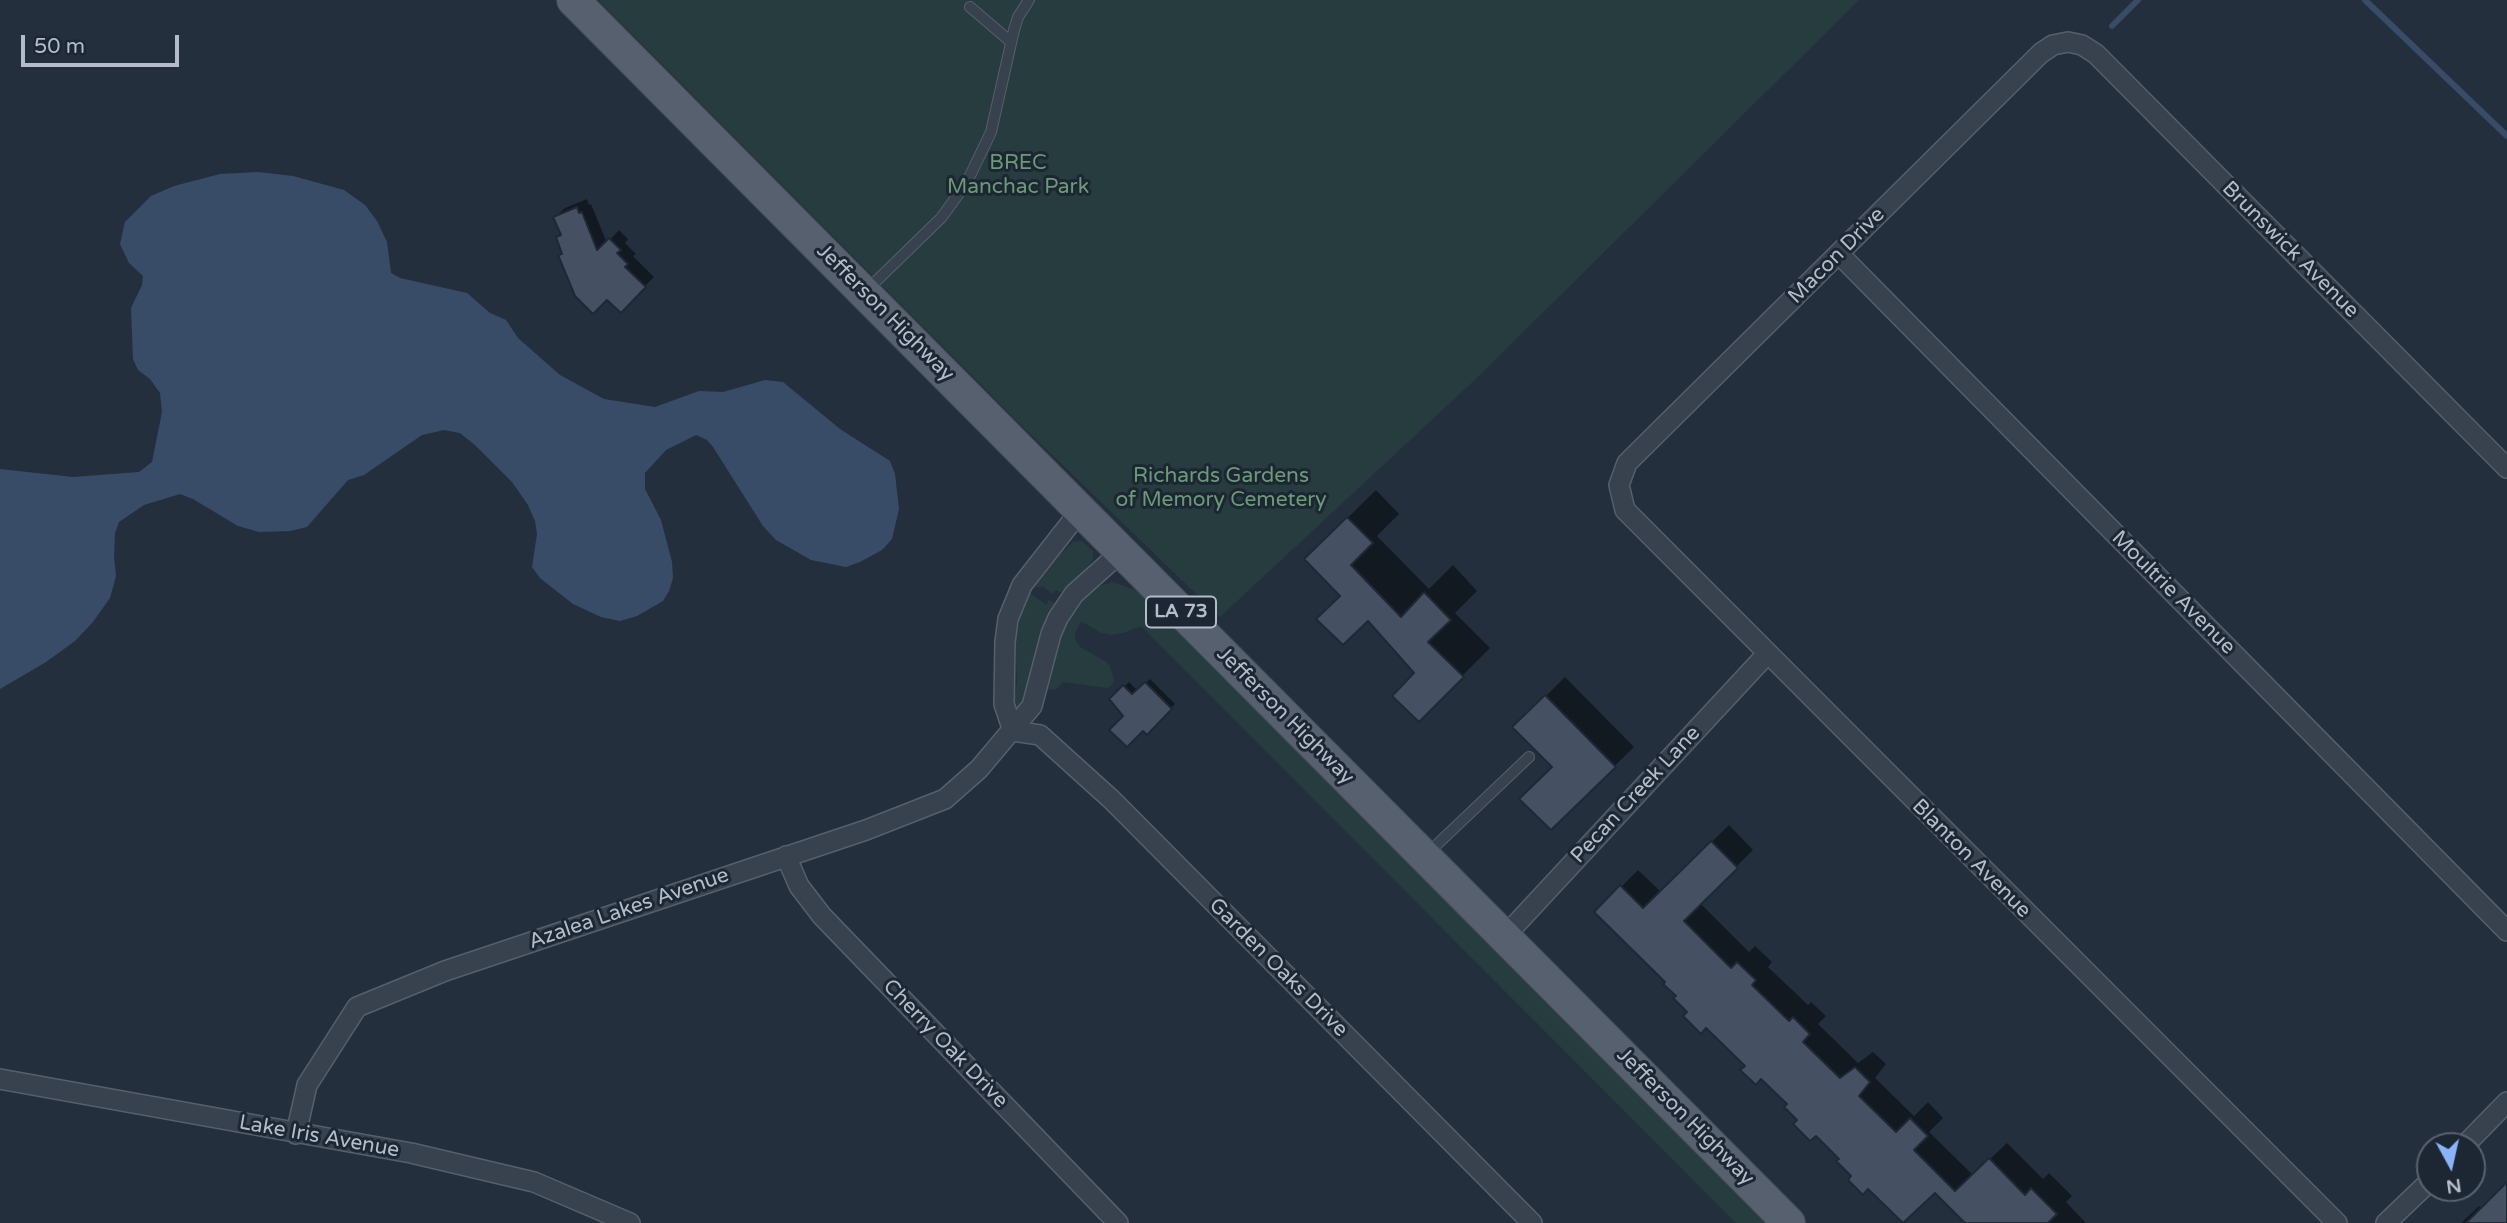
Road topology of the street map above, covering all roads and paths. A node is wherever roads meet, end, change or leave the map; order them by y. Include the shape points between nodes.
1 (573, 0) edge
2 (1029, 0) edge
3 (970, 7) dead end
4 (2068, 42) joint
5 (1011, 43) junction
6 (1839, 254) junction
7 (865, 293) junction
8 (2507, 467) edge
9 (1619, 485) joint
10 (1080, 510) junction
11 (1121, 552) junction
12 (1767, 654) junction
13 (1013, 731) junction
14 (1529, 757) dead end
15 (786, 856) junction
16 (1425, 856) junction
17 (2507, 931) edge
18 (1505, 936) junction
19 (0, 1079) edge
20 (2507, 1102) edge
21 (2478, 1132) edge
22 (296, 1134) junction
23 (2416, 1194) edge
24 (630, 1223) edge
25 (1118, 1223) edge
26 (1532, 1223) edge
27 (1789, 1223) edge
28 (2337, 1223) edge
29 (2386, 1223) edge

1 - 7 main road, Jefferson Highway / LA 73
2 - 5 lane via 1018,17
3 - 5 lane
4 - 6 street, Macon Drive via 2041,53
4 - 8 street, Brunswick Avenue via 2082,44 2096,54
5 - 7 lane via 991,132 966,184 941,218
6 - 9 street, Macon Drive via 1627,463
6 - 17 street, Moultrie Avenue
7 - 10 main road, Jefferson Highway / LA 73
9 - 12 street, Blanton Avenue via 1625,510
10 - 11 main road, Jefferson Highway / LA 73
10 - 13 street via 1022,585 1011,610 1005,642 1004,704
11 - 13 street, Azalea Lakes Avenue via 1074,594 1058,618 1031,706
11 - 16 main road, Jefferson Highway / LA 73
12 - 18 street, Pecan Creek Lane
12 - 28 street, Blanton Avenue
13 - 15 street, Azalea Lakes Avenue via 945,799
13 - 26 street, Garden Oaks Drive via 1040,735 1112,800
14 - 16 lane
15 - 22 street, Azalea Lakes Avenue via 445,971 357,1007 307,1085
15 - 25 street, Cherry Oak Drive via 799,886 822,916
16 - 18 main road, Jefferson Highway / LA 73
18 - 27 main road, Jefferson Highway / LA 73
19 - 22 street, Lake Iris Avenue
20 - 21 street
22 - 24 street, Lake Iris Avenue via 411,1153 534,1182
23 - 29 street

